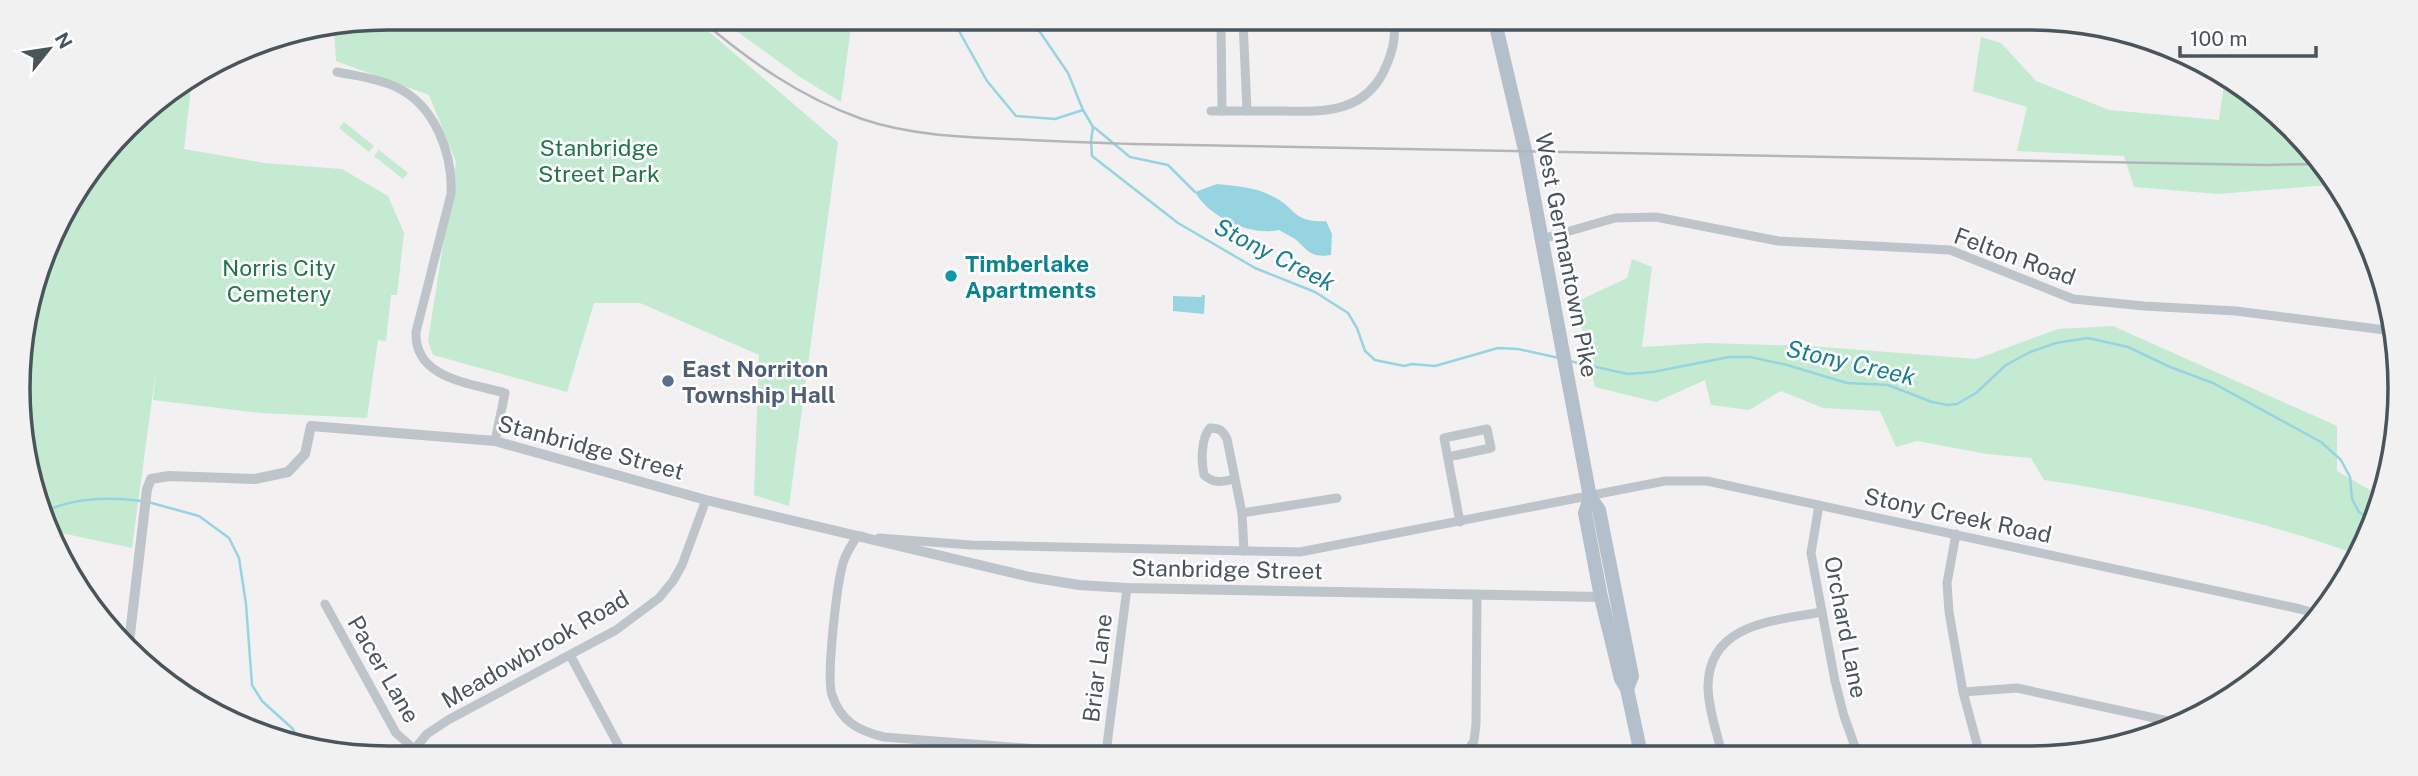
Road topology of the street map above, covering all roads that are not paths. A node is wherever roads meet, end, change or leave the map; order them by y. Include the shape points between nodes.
1 (1221, 30) edge
2 (1243, 30) edge
3 (1394, 30) edge
4 (1497, 30) edge
5 (337, 72) dead end
6 (1211, 111) dead end
7 (1222, 111) junction
8 (1247, 111) junction
9 (1542, 239) junction
10 (2383, 330) edge
11 (495, 440) junction
12 (1448, 457) junction
13 (1234, 479) junction
14 (1590, 497) junction
15 (1337, 498) dead end
16 (706, 500) junction
17 (1819, 505) junction
18 (1242, 513) junction
19 (1460, 522) junction
20 (1956, 534) junction
21 (856, 536) junction
22 (1244, 551) junction
23 (1127, 588) junction
24 (1477, 595) junction
25 (1601, 597) junction
26 (325, 604) dead end
27 (1822, 612) junction
28 (2309, 612) edge
29 (130, 636) edge
30 (570, 655) junction
31 (1627, 689) junction
32 (1963, 692) junction
33 (2164, 720) edge
34 (409, 746) edge
35 (416, 746) edge
36 (619, 746) edge
37 (999, 746) edge
38 (1107, 746) edge
39 (1471, 746) edge
40 (1639, 746) edge
41 (1720, 746) edge
42 (1855, 746) edge
43 (1978, 746) edge

1 - 7 street
2 - 8 street
3 - 8 street via 1385,69 1354,102 1325,112
4 - 9 main road, West Germantown Pike
5 - 11 street via 398,88 418,103 440,134 451,194 416,342 425,363 437,372 505,393
6 - 7 street
7 - 8 street
9 - 10 street, Felton Road via 1615,218 1656,217 1778,241 1950,250 2073,299 2236,311
9 - 14 main road, West Germantown Pike
11 - 16 street, Stanbridge Street
11 - 29 street, Stanbridge Street via 311,426 305,454 288,472 255,479 150,479
12 - 12 street via 1444,438 1487,429 1491,448
12 - 19 street
13 - 13 street via 1227,439 1223,431 1210,428 1203,442 1204,475 1218,482
13 - 18 street
14 - 17 street, Stony Creek Road via 1665,481 1707,481
14 - 19 street, Stanbridge Street
14 - 25 main road, West Germantown Pike via 1585,513
14 - 31 main road, West Germantown Pike via 1599,510 1632,676
15 - 18 street
16 - 21 street, Stanbridge Street
16 - 30 street, Meadowbrook Road via 682,565 659,598 616,630
17 - 20 street, Stony Creek Road
17 - 27 street, Orchard Lane via 1811,553
18 - 22 street
19 - 22 street, Stanbridge Street via 1300,552
20 - 28 street, Stony Creek Road
20 - 32 street via 1947,583
21 - 22 street, Stanbridge Street via 971,545
21 - 23 street, Stanbridge Street via 1030,577
21 - 37 street via 844,560 839,587 830,678 831,694 848,721 884,737
23 - 24 street, Stanbridge Street
23 - 38 street, Briar Lane
24 - 25 street, Stanbridge Street
24 - 39 street via 1476,724
25 - 31 main road, West Germantown Pike
26 - 34 street, Pacer Lane via 396,733
27 - 41 street via 1747,628 1721,646 1712,659 1708,688
27 - 42 street, Orchard Lane
30 - 35 street, Meadowbrook Road via 448,720
30 - 36 street
31 - 40 main road, West Germantown Pike
32 - 33 street via 2017,688
32 - 43 street

